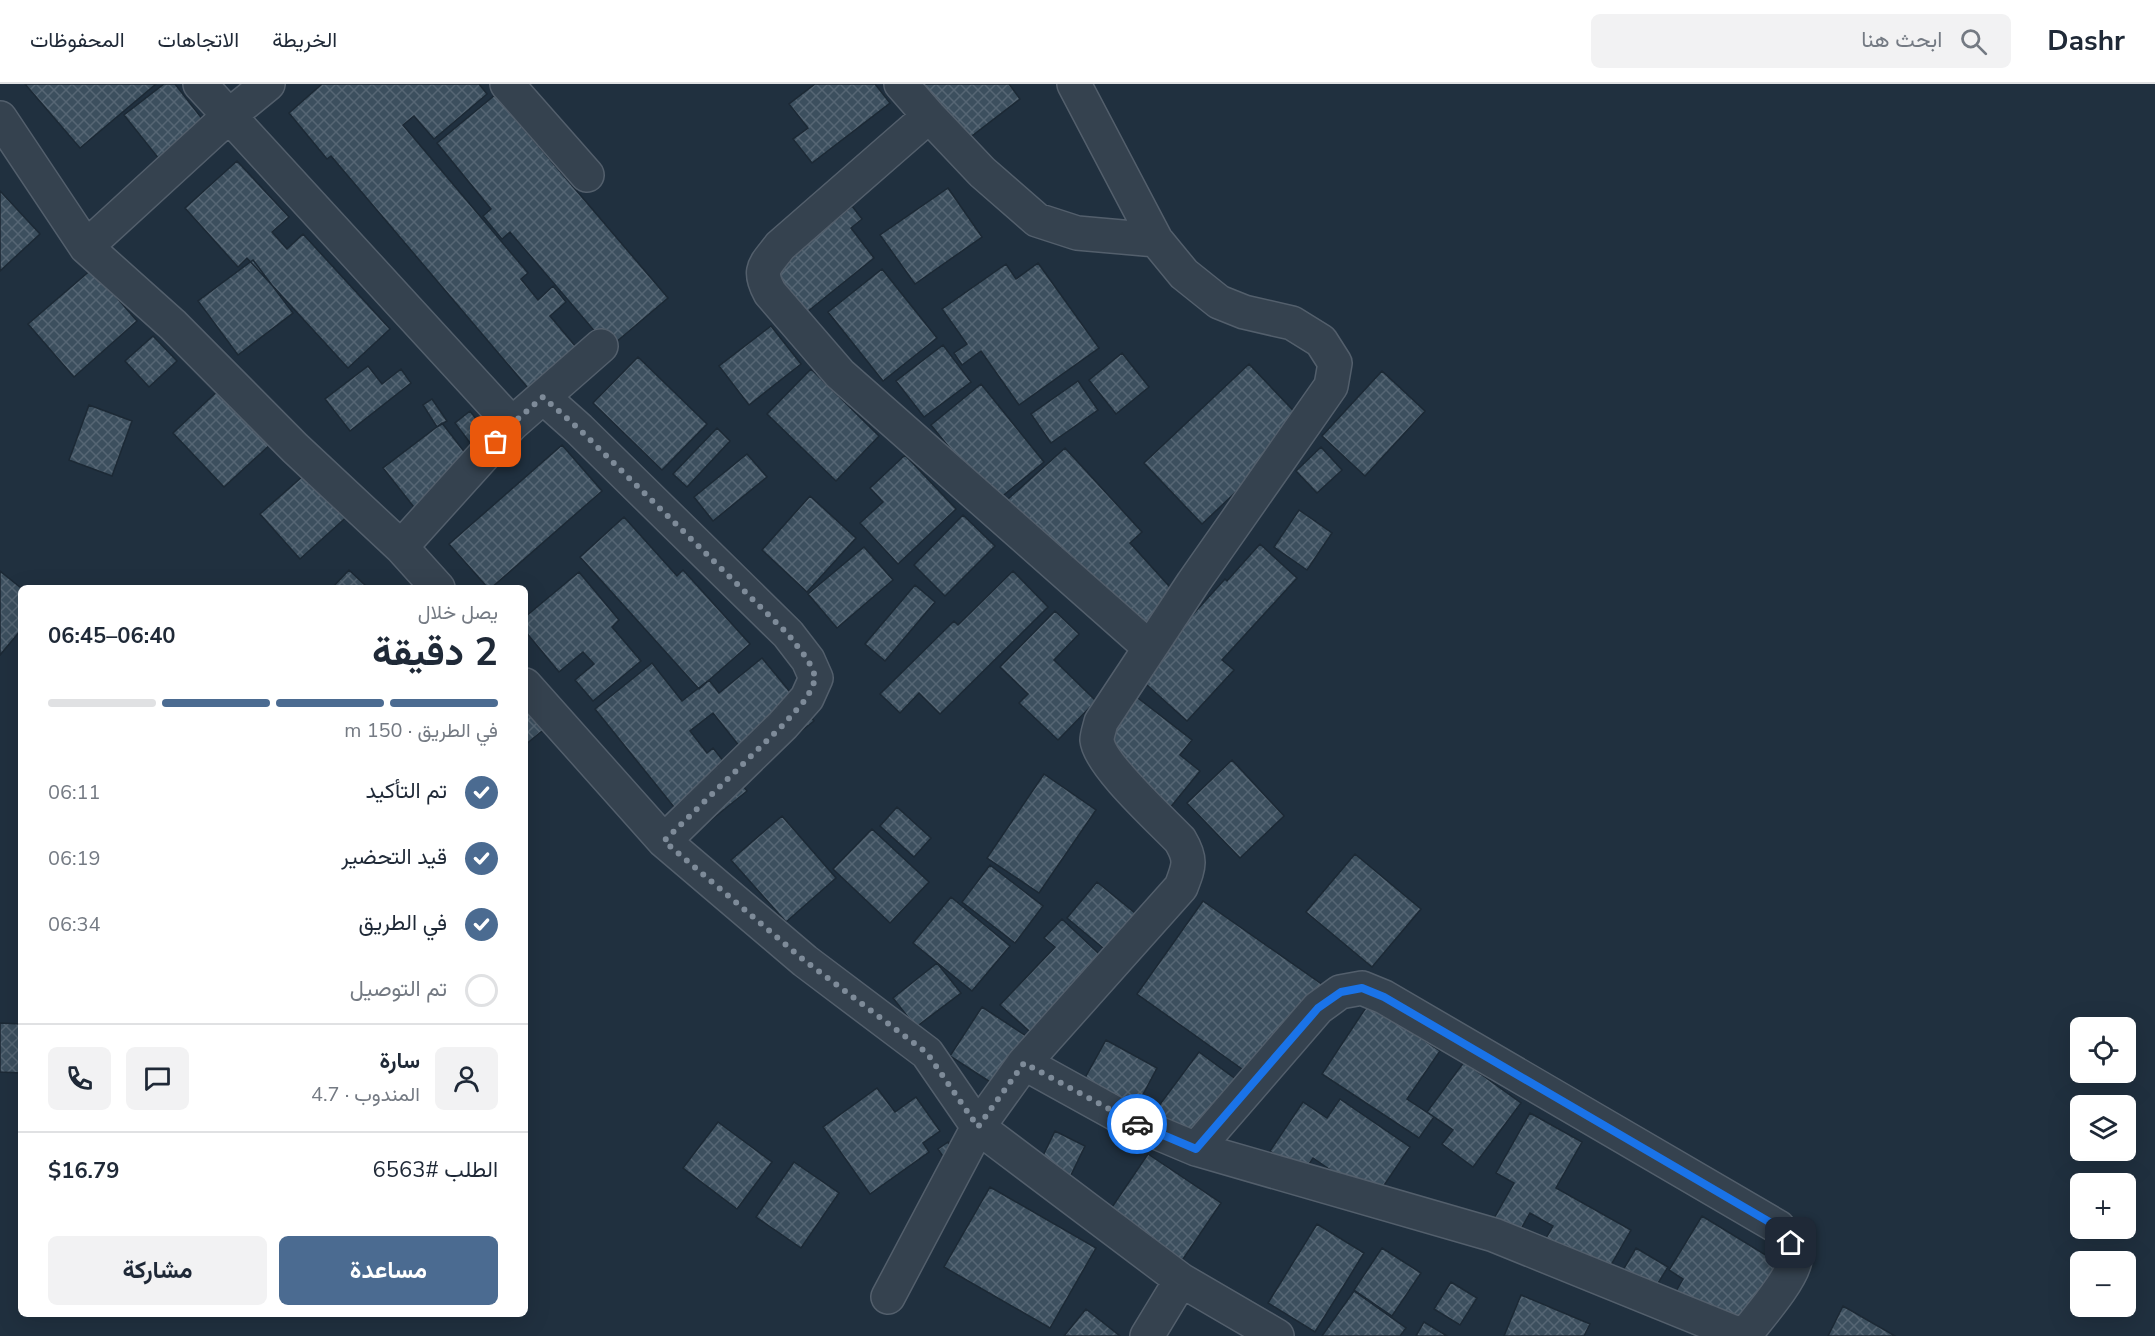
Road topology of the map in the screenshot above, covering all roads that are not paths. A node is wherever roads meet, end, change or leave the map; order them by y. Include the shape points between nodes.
1 (200, 84) edge
2 (268, 84) edge
3 (507, 84) edge
4 (901, 84) edge
5 (1074, 84) edge
6 (230, 115) junction
7 (928, 116) junction
8 (0, 118) edge
9 (587, 175) dead end
10 (1156, 240) junction
11 (86, 247) junction
12 (601, 346) dead end
13 (543, 397) junction
14 (512, 424) junction
15 (401, 547) junction
16 (435, 585) edge
17 (1150, 648) junction
18 (532, 707) edge
19 (664, 841) junction
20 (1024, 1063) junction
21 (978, 1127) junction
22 (1196, 1149) junction
23 (1181, 1280) junction
24 (888, 1297) dead end
25 (1147, 1336) edge
26 (1277, 1336) edge
27 (1744, 1336) edge

1 - 6 street
2 - 6 street
3 - 9 street
4 - 7 street
5 - 10 street
6 - 11 street
6 - 14 street
7 - 10 street via 982,172 1037,220 1077,233
7 - 17 street via 780,246 764,268 763,280 840,374
8 - 11 street
10 - 17 street via 1184,274 1219,302 1292,323 1321,341 1335,363 1331,386
11 - 15 street via 173,325 295,448
12 - 13 street
13 - 14 street
13 - 19 street via 788,634 816,678 807,698 783,725
14 - 15 street
15 - 16 street
17 - 20 street via 1101,722 1097,740 1111,767 1180,840 1189,855 1187,871 1180,887
18 - 19 street
19 - 21 street via 805,961 927,1053
20 - 21 street
20 - 22 street via 1127,1120
21 - 23 street
21 - 24 street
22 - 27 street via 1494,1235
22 - 27 street via 1318,1008 1341,992 1362,988 1384,997 1778,1227 1791,1243 1795,1260 1786,1280
23 - 25 street
23 - 26 street

